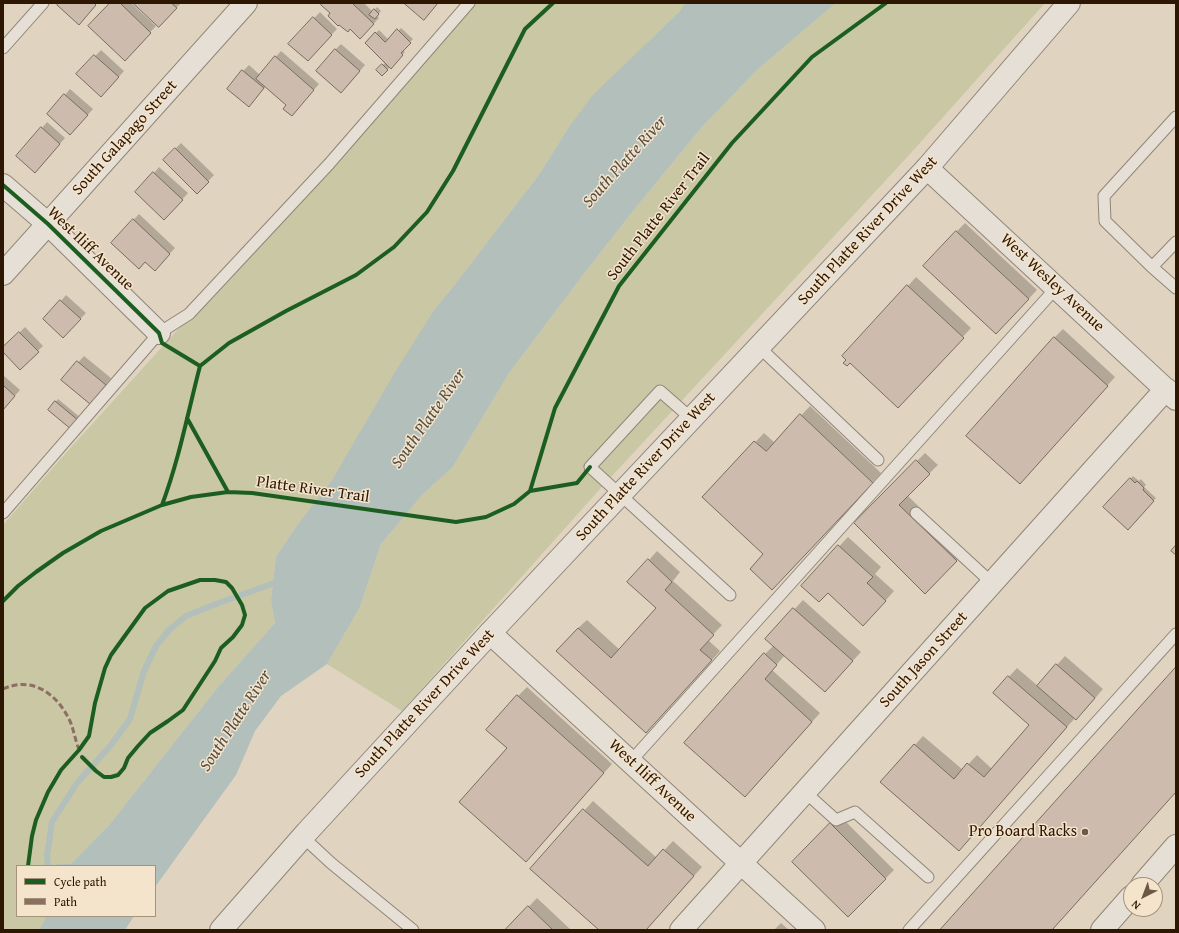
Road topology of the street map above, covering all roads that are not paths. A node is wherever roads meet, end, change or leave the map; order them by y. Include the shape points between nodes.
1 (43, 3) edge
2 (246, 3) edge
3 (469, 3) edge
4 (1070, 3) edge
5 (3, 48) edge
6 (1176, 117) edge
7 (927, 168) junction
8 (3, 185) edge
9 (48, 224) junction
10 (1176, 242) edge
11 (1152, 267) junction
12 (3, 274) edge
13 (1056, 288) junction
14 (1176, 288) edge
15 (159, 333) junction
16 (759, 347) junction
17 (1171, 394) edge
18 (692, 419) junction
19 (878, 460) dead end
20 (620, 495) junction
21 (3, 513) edge
22 (916, 513) dead end
23 (992, 583) junction
24 (730, 595) dead end
25 (490, 633) junction
26 (1176, 634) edge
27 (631, 761) junction
28 (805, 792) junction
29 (303, 837) junction
30 (1176, 846) edge
31 (742, 863) junction
32 (928, 877) dead end
33 (1149, 877) edge
34 (1123, 906) edge
35 (221, 930) edge
36 (412, 930) edge
37 (681, 930) edge
38 (814, 930) edge
39 (909, 930) edge
40 (1102, 930) edge

1 - 5 lane
2 - 9 street, South Galapago Street
3 - 15 lane via 329,164 189,314
4 - 7 street, South Platte River Drive West
6 - 11 lane via 1104,196 1105,221
7 - 13 street, West Wesley Avenue
7 - 16 street, South Platte River Drive West
8 - 9 street, West Iliff Avenue
9 - 12 street, South Galapago Street
9 - 15 street, West Iliff Avenue
10 - 11 lane
11 - 14 lane
13 - 17 street, West Wesley Avenue
13 - 27 lane
15 - 21 lane
16 - 18 street, South Platte River Drive West
16 - 19 lane
17 - 23 street, South Jason Street
18 - 20 street, South Platte River Drive West
18 - 20 lane via 660,391 590,467
20 - 24 lane
20 - 25 street, South Platte River Drive West
22 - 23 lane
23 - 28 street, South Jason Street
25 - 27 street, West Iliff Avenue
25 - 29 street, South Platte River Drive West
26 - 39 lane
27 - 31 street, West Iliff Avenue
28 - 31 street, South Jason Street
28 - 32 lane via 836,820 855,812
29 - 35 street, South Platte River Drive West
29 - 36 lane
30 - 33 street
31 - 37 street, South Jason Street
31 - 38 street, West Iliff Avenue
34 - 40 street

